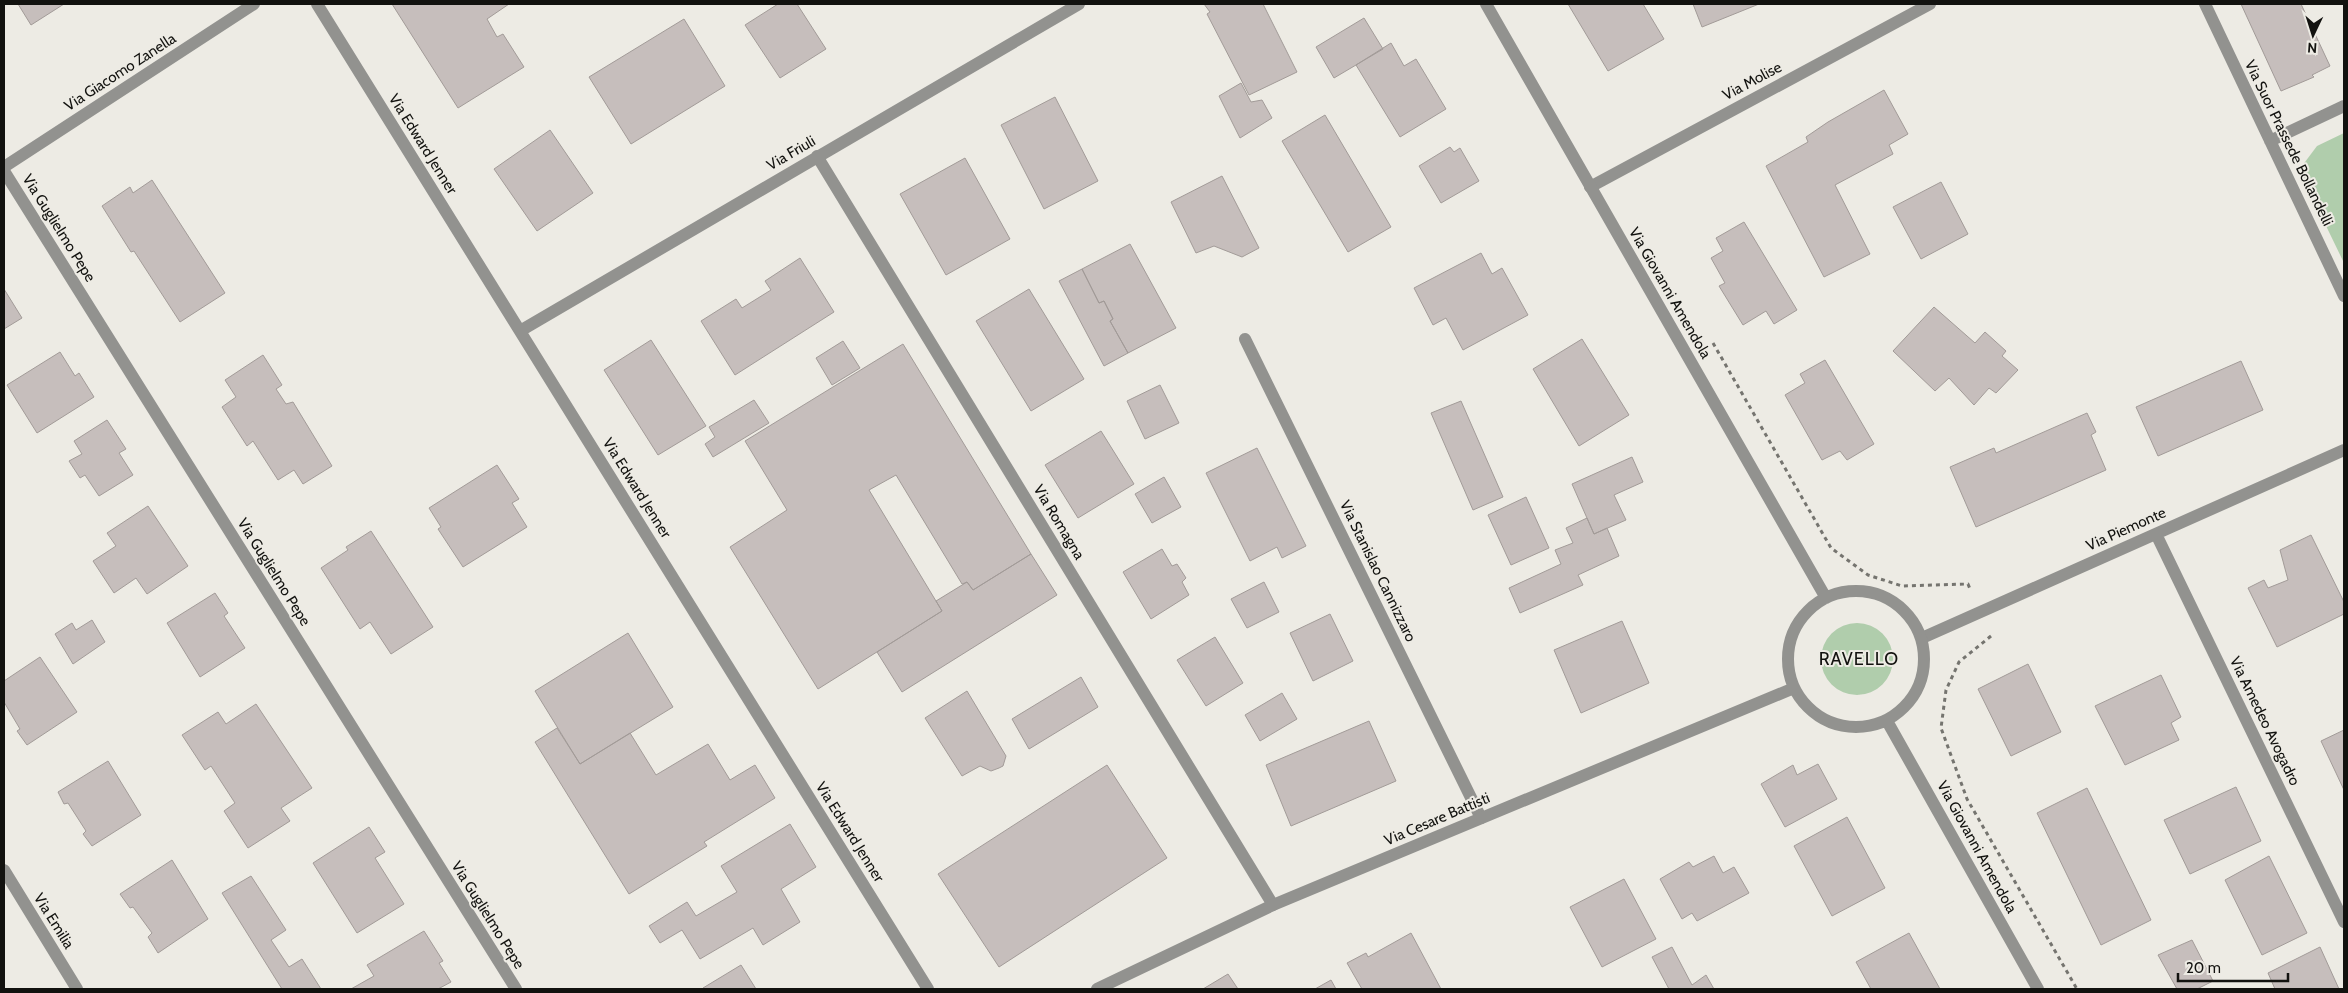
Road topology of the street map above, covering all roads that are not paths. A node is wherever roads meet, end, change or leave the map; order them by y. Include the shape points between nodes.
1 (254, 4) edge
2 (317, 4) edge
3 (1079, 4) edge
4 (1486, 4) edge
5 (1930, 4) edge
6 (2205, 4) edge
7 (2344, 106) edge
8 (2270, 141) junction
9 (817, 156) junction
10 (4, 167) edge
11 (4, 172) edge
12 (1590, 187) junction
13 (2344, 296) edge
14 (520, 331) junction
15 (1245, 339) dead end
16 (2344, 450) edge
17 (2156, 534) junction
18 (1826, 598) junction
19 (1922, 638) junction
20 (1794, 688) junction
21 (1886, 721) junction
22 (1481, 818) junction
23 (4, 870) edge
24 (1273, 905) junction
25 (2344, 922) edge
26 (1105, 987) edge
27 (77, 989) edge
28 (516, 989) edge
29 (928, 989) edge
30 (2038, 989) edge

1 - 10 street, Via Giacomo Zanella
2 - 14 street, Via Edward Jenner
3 - 9 street, Via Friuli
4 - 12 street, Via Giovanni Amendola
5 - 12 street, Via Molise
6 - 8 street, Via Suor Prassede Bollandelli
7 - 8 street
8 - 13 street, Via Suor Prassede Bollandelli
9 - 14 street, Via Friuli
9 - 24 street, Via Romagna
11 - 28 street, Via Guglielmo Pepe
12 - 18 street, Via Giovanni Amendola
14 - 29 street, Via Edward Jenner
15 - 22 street, Via Stanislao Cannizzaro
16 - 17 street, Via Piemonte
17 - 19 street, Via Piemonte
17 - 25 street, Via Amedeo Avogadro
18 - 19 street via 1854,590 1883,596 1907,613
18 - 20 street via 1805,613 1791,636 1787,663
19 - 21 street via 1925,662 1920,686 1906,706
20 - 21 street via 1810,710 1834,724 1860,728
20 - 22 street, Via Cesare Battisti
21 - 30 street, Via Giovanni Amendola
22 - 24 street, Via Cesare Battisti
23 - 27 street, Via Emilia
24 - 26 street, Via Cesare Battisti

